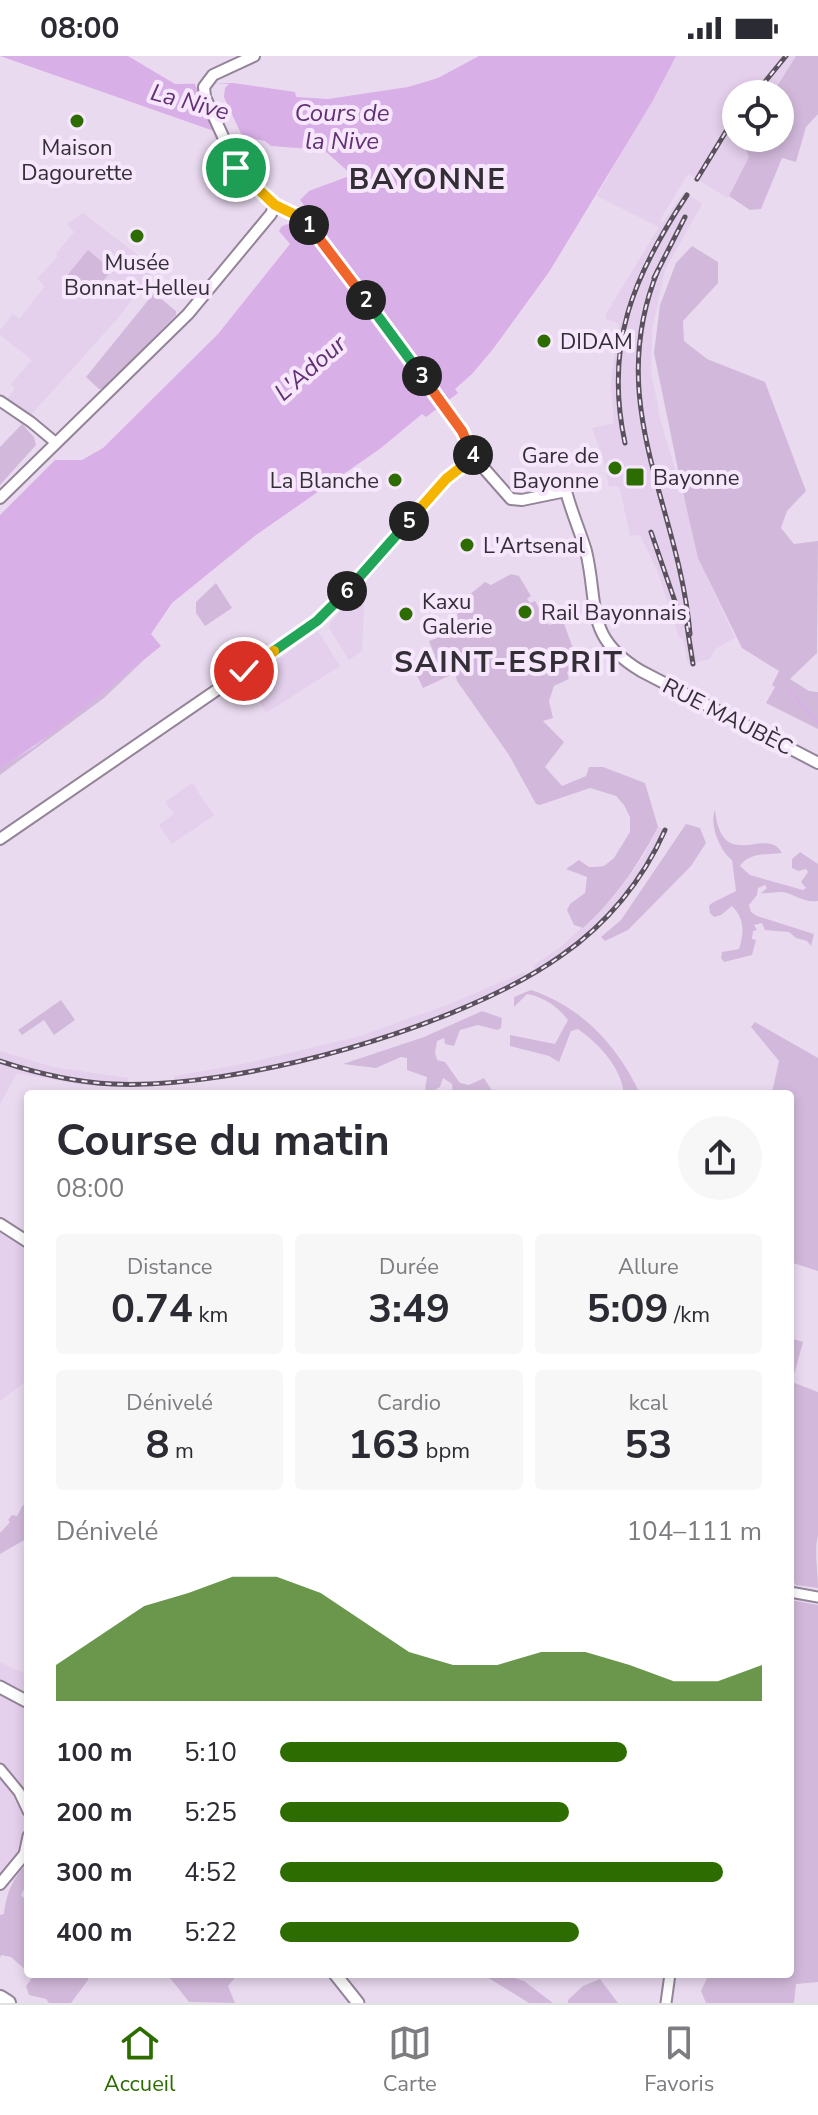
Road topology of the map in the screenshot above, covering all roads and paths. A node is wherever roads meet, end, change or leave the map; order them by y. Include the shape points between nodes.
1 (254, 56) edge
2 (275, 205) junction
3 (0, 401) edge
4 (55, 442) junction
5 (474, 457) junction
6 (0, 498) edge
7 (818, 763) edge
8 (0, 839) edge
9 (0, 1224) edge
10 (24, 1239) edge
11 (794, 1593) edge
12 (818, 1597) edge
13 (0, 1687) edge
14 (24, 1700) edge
15 (0, 1769) edge
16 (24, 1803) edge
17 (24, 1853) edge
18 (0, 1884) edge
19 (338, 1978) edge
20 (669, 1978) edge
21 (0, 1998) edge
22 (8, 2003) edge
23 (358, 2003) edge
24 (666, 2003) edge

1 - 2 main road via 219,70 207,82 205,97 240,174
2 - 4 main road via 188,314
2 - 5 main road via 306,220 458,424
3 - 4 street
4 - 6 main road
5 - 7 main road, RUE MAUBÈC via 516,501 566,491 586,554 601,633 630,664
5 - 8 main road via 446,480 317,621
9 - 10 main road
11 - 12 street
13 - 14 main road
15 - 16 street
17 - 18 main road
19 - 23 main road
20 - 24 street
21 - 22 highway

